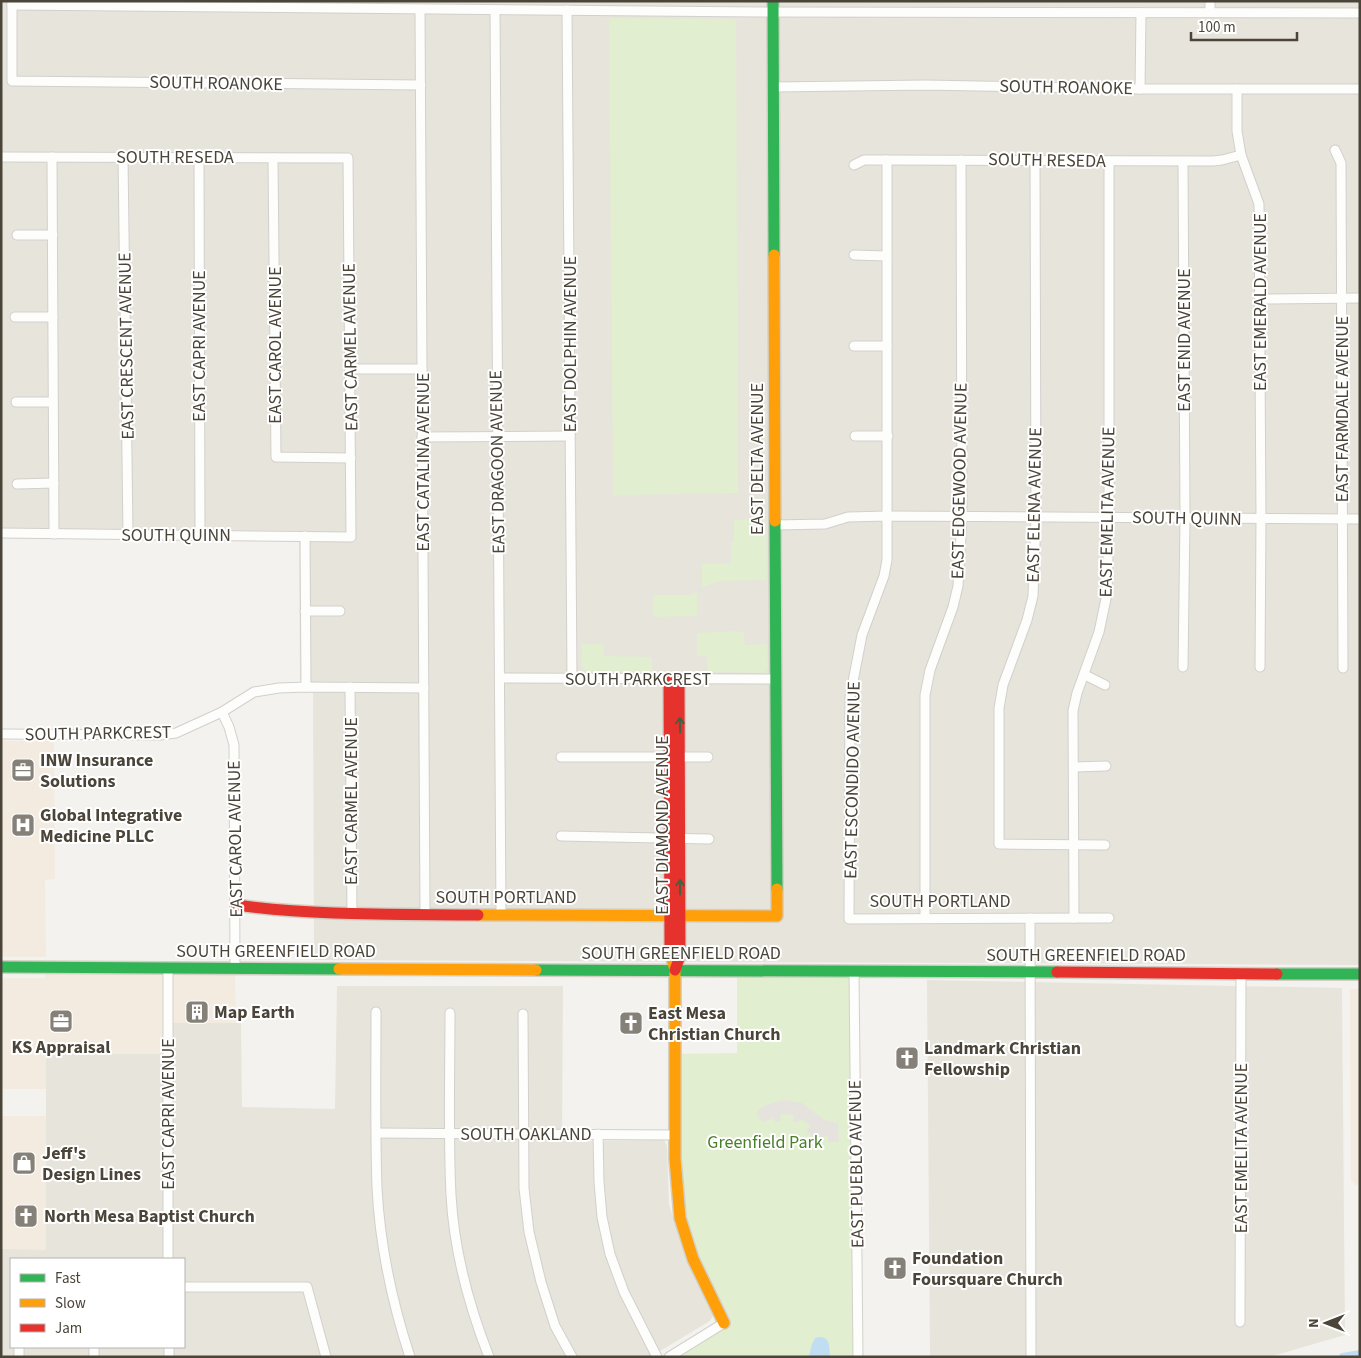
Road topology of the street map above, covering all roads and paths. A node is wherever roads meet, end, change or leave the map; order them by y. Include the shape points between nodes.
1 (1210, 1) edge
2 (12, 3) edge
3 (88, 4) edge
4 (773, 7) edge
5 (420, 10) junction
6 (495, 10) junction
7 (567, 10) junction
8 (1210, 12) junction
9 (1141, 13) junction
10 (1360, 13) edge
11 (421, 85) junction
12 (773, 87) junction
13 (1140, 89) junction
14 (1237, 89) junction
15 (1360, 89) edge
16 (1335, 150) dead end
17 (1241, 155) junction
18 (1, 157) edge
19 (52, 157) junction
20 (124, 157) junction
21 (199, 157) junction
22 (273, 158) junction
23 (348, 158) joint
24 (887, 160) junction
25 (961, 160) junction
26 (1035, 160) junction
27 (1109, 161) junction
28 (1183, 162) junction
29 (854, 165) dead end
30 (17, 235) dead end
31 (52, 235) junction
32 (854, 255) dead end
33 (887, 256) junction
34 (1342, 298) junction
35 (1360, 298) edge
36 (1260, 299) junction
37 (15, 317) dead end
38 (53, 317) junction
39 (854, 346) dead end
40 (887, 346) junction
41 (422, 368) junction
42 (350, 369) junction
43 (16, 402) dead end
44 (54, 402) junction
45 (570, 436) junction
46 (855, 436) dead end
47 (888, 436) junction
48 (422, 437) junction
49 (497, 437) junction
50 (351, 458) junction
51 (54, 483) junction
52 (17, 484) dead end
53 (886, 516) junction
54 (962, 517) junction
55 (1036, 518) junction
56 (1109, 518) junction
57 (1185, 518) junction
58 (1261, 519) junction
59 (1342, 519) junction
60 (1360, 519) edge
61 (775, 525) junction
62 (1, 533) edge
63 (54, 534) junction
64 (128, 534) junction
65 (200, 534) junction
66 (306, 536) junction
67 (351, 536) joint
68 (306, 611) junction
69 (340, 611) dead end
70 (1183, 667) dead end
71 (1260, 667) dead end
72 (1343, 668) dead end
73 (1085, 675) junction
74 (500, 678) junction
75 (572, 678) junction
76 (674, 679) junction
77 (776, 679) junction
78 (1105, 685) dead end
79 (306, 687) junction
80 (350, 687) junction
81 (424, 688) junction
82 (222, 712) junction
83 (1, 734) edge
84 (561, 757) dead end
85 (675, 757) junction
86 (708, 757) dead end
87 (1106, 766) dead end
88 (1074, 767) junction
89 (561, 836) dead end
90 (675, 839) junction
91 (709, 839) dead end
92 (1074, 845) junction
93 (1105, 846) dead end
94 (236, 905) junction
95 (352, 914) junction
96 (425, 914) junction
97 (501, 914) junction
98 (675, 916) junction
99 (777, 916) joint
100 (925, 918) junction
101 (1030, 918) junction
102 (1074, 918) junction
103 (1109, 918) dead end
104 (849, 919) joint
105 (1, 967) edge
106 (168, 968) junction
107 (236, 969) junction
108 (674, 970) junction
109 (854, 972) junction
110 (1031, 972) junction
111 (1241, 973) junction
112 (1360, 974) edge
113 (376, 1012) dead end
114 (450, 1012) dead end
115 (523, 1014) dead end
116 (376, 1133) junction
117 (450, 1133) junction
118 (523, 1134) junction
119 (598, 1134) junction
120 (675, 1135) junction
121 (168, 1258) edge
122 (185, 1287) edge
123 (1240, 1322) dead end
124 (724, 1324) joint
125 (322, 1356) edge
126 (410, 1357) edge
127 (489, 1357) edge
128 (572, 1357) edge
129 (657, 1357) edge
130 (669, 1357) edge
131 (858, 1357) edge
132 (1031, 1357) edge

1 - 8 street
2 - 3 street
2 - 11 street, SOUTH ROANOKE via 12,80
3 - 5 street
4 - 7 street
4 - 9 street
4 - 12 street, EAST DELTA AVENUE
5 - 6 street
5 - 11 street, EAST CATALINA AVENUE
6 - 7 street
6 - 49 street, EAST DRAGOON AVENUE
7 - 45 street, EAST DOLPHIN AVENUE
8 - 9 street
8 - 10 street
9 - 13 street
11 - 41 street, EAST CATALINA AVENUE
12 - 13 street, SOUTH ROANOKE via 926,85
12 - 61 street, EAST DELTA AVENUE
13 - 14 street, SOUTH ROANOKE
14 - 15 street, SOUTH ROANOKE
14 - 17 street, EAST EMERALD AVENUE
16 - 34 street, EAST FARMDALE AVENUE via 1341,163
17 - 28 street, SOUTH RESEDA via 1222,160
17 - 36 street, EAST EMERALD AVENUE via 1259,204
18 - 19 street, SOUTH RESEDA
19 - 20 street, SOUTH RESEDA
19 - 31 street
20 - 21 street, SOUTH RESEDA
20 - 64 street, EAST CRESCENT AVENUE
21 - 22 street, SOUTH RESEDA
21 - 65 street, EAST CAPRI AVENUE
22 - 23 street, SOUTH RESEDA
22 - 50 street, EAST CAROL AVENUE via 276,457
23 - 42 street, EAST CARMEL AVENUE
24 - 25 street, SOUTH RESEDA
24 - 29 street, SOUTH RESEDA via 864,160
24 - 33 street, EAST ESCONDIDO AVENUE
25 - 26 street, SOUTH RESEDA
25 - 54 street, EAST EDGEWOOD AVENUE
26 - 27 street, SOUTH RESEDA
26 - 55 street, EAST ELENA AVENUE
27 - 28 street, SOUTH RESEDA
27 - 56 street, EAST EMELITA AVENUE
28 - 57 street, EAST ENID AVENUE
30 - 31 street
31 - 38 street
32 - 33 street
33 - 40 street, EAST ESCONDIDO AVENUE
34 - 35 street
34 - 36 street
34 - 59 street, EAST FARMDALE AVENUE
36 - 58 street, EAST EMERALD AVENUE
37 - 38 street
38 - 44 street
39 - 40 street
40 - 47 street, EAST ESCONDIDO AVENUE
41 - 42 street
41 - 48 street, EAST CATALINA AVENUE
42 - 50 street, EAST CARMEL AVENUE
43 - 44 street
44 - 51 street
45 - 49 street
45 - 75 street, EAST DOLPHIN AVENUE
46 - 47 street
47 - 53 street, EAST ESCONDIDO AVENUE
48 - 49 street
48 - 81 street, EAST CATALINA AVENUE
49 - 74 street, EAST DRAGOON AVENUE
50 - 67 street, EAST CARMEL AVENUE
51 - 52 street
51 - 63 street
53 - 54 street, SOUTH QUINN
53 - 61 street, SOUTH QUINN via 857,516 825,524
53 - 104 street, EAST ESCONDIDO AVENUE via 884,576 862,635 850,697
54 - 55 street, SOUTH QUINN
54 - 100 street, EAST EDGEWOOD AVENUE via 958,586 925,695
55 - 56 street, SOUTH QUINN
55 - 92 street, EAST ELENA AVENUE via 1033,596 1003,685 999,708 1000,844
56 - 57 street, SOUTH QUINN
56 - 73 street, EAST EMELITA AVENUE via 1107,594 1100,632
57 - 58 street, SOUTH QUINN
57 - 70 street, EAST ENID AVENUE
58 - 59 street, SOUTH QUINN
58 - 71 street, EAST EMERALD AVENUE
59 - 60 street, SOUTH QUINN
59 - 72 street, EAST FARMDALE AVENUE
61 - 77 street, EAST DELTA AVENUE
62 - 63 street, SOUTH QUINN
63 - 64 street, SOUTH QUINN
64 - 65 street, SOUTH QUINN
65 - 66 street, SOUTH QUINN
66 - 67 street, SOUTH QUINN
66 - 68 street
68 - 69 street
68 - 79 street
73 - 78 street
73 - 88 street, EAST EMELITA AVENUE via 1073,711
74 - 75 street, SOUTH PARKCREST
74 - 97 street, EAST DRAGOON AVENUE
75 - 76 street, SOUTH PARKCREST
76 - 77 street, SOUTH PARKCREST
76 - 85 street, EAST DIAMOND AVENUE
77 - 99 street, EAST DELTA AVENUE
79 - 80 street, SOUTH PARKCREST
79 - 82 street, SOUTH PARKCREST via 254,692
80 - 81 street, SOUTH PARKCREST
80 - 95 street, EAST CARMEL AVENUE
81 - 96 street, EAST CATALINA AVENUE
82 - 83 street, SOUTH PARKCREST via 176,734
82 - 94 street, EAST CAROL AVENUE via 234,745
84 - 85 street
85 - 86 street
85 - 90 street, EAST DIAMOND AVENUE
87 - 88 street
88 - 92 street, EAST EMELITA AVENUE
89 - 90 street
90 - 91 street
90 - 98 street, EAST DIAMOND AVENUE
92 - 93 street
92 - 102 street, EAST EMELITA AVENUE
94 - 95 street, SOUTH PORTLAND via 279,911
94 - 107 street, EAST CAROL AVENUE
95 - 96 street, SOUTH PORTLAND
96 - 97 street, SOUTH PORTLAND
97 - 98 street, SOUTH PORTLAND
98 - 99 street, SOUTH PORTLAND
98 - 108 street, EAST DIAMOND AVENUE via 670,955
100 - 101 street, SOUTH PORTLAND
100 - 104 street, SOUTH PORTLAND
101 - 102 street, SOUTH PORTLAND
101 - 110 street
102 - 103 street, SOUTH PORTLAND
105 - 106 street, SOUTH GREENFIELD ROAD
106 - 107 street, SOUTH GREENFIELD ROAD
106 - 121 street, EAST CAPRI AVENUE
107 - 108 street, SOUTH GREENFIELD ROAD
108 - 109 street, SOUTH GREENFIELD ROAD
108 - 120 street, EAST DIAMOND AVENUE
109 - 110 street, SOUTH GREENFIELD ROAD
109 - 131 street, EAST PUEBLO AVENUE
110 - 111 street, SOUTH GREENFIELD ROAD
110 - 132 street
111 - 112 street, SOUTH GREENFIELD ROAD
111 - 123 street, EAST EMELITA AVENUE
113 - 116 street
114 - 117 street
115 - 118 street
116 - 117 street, SOUTH OAKLAND
116 - 126 street via 382,1237 393,1299
117 - 118 street, SOUTH OAKLAND
117 - 127 street via 451,1196 456,1236 466,1286
118 - 119 street, SOUTH OAKLAND
118 - 128 street via 529,1232 555,1326
119 - 120 street, SOUTH OAKLAND
119 - 129 street via 602,1217 610,1254 624,1292
120 - 124 street, EAST DIAMOND AVENUE via 680,1219 699,1274
122 - 125 street via 307,1287
124 - 130 street

